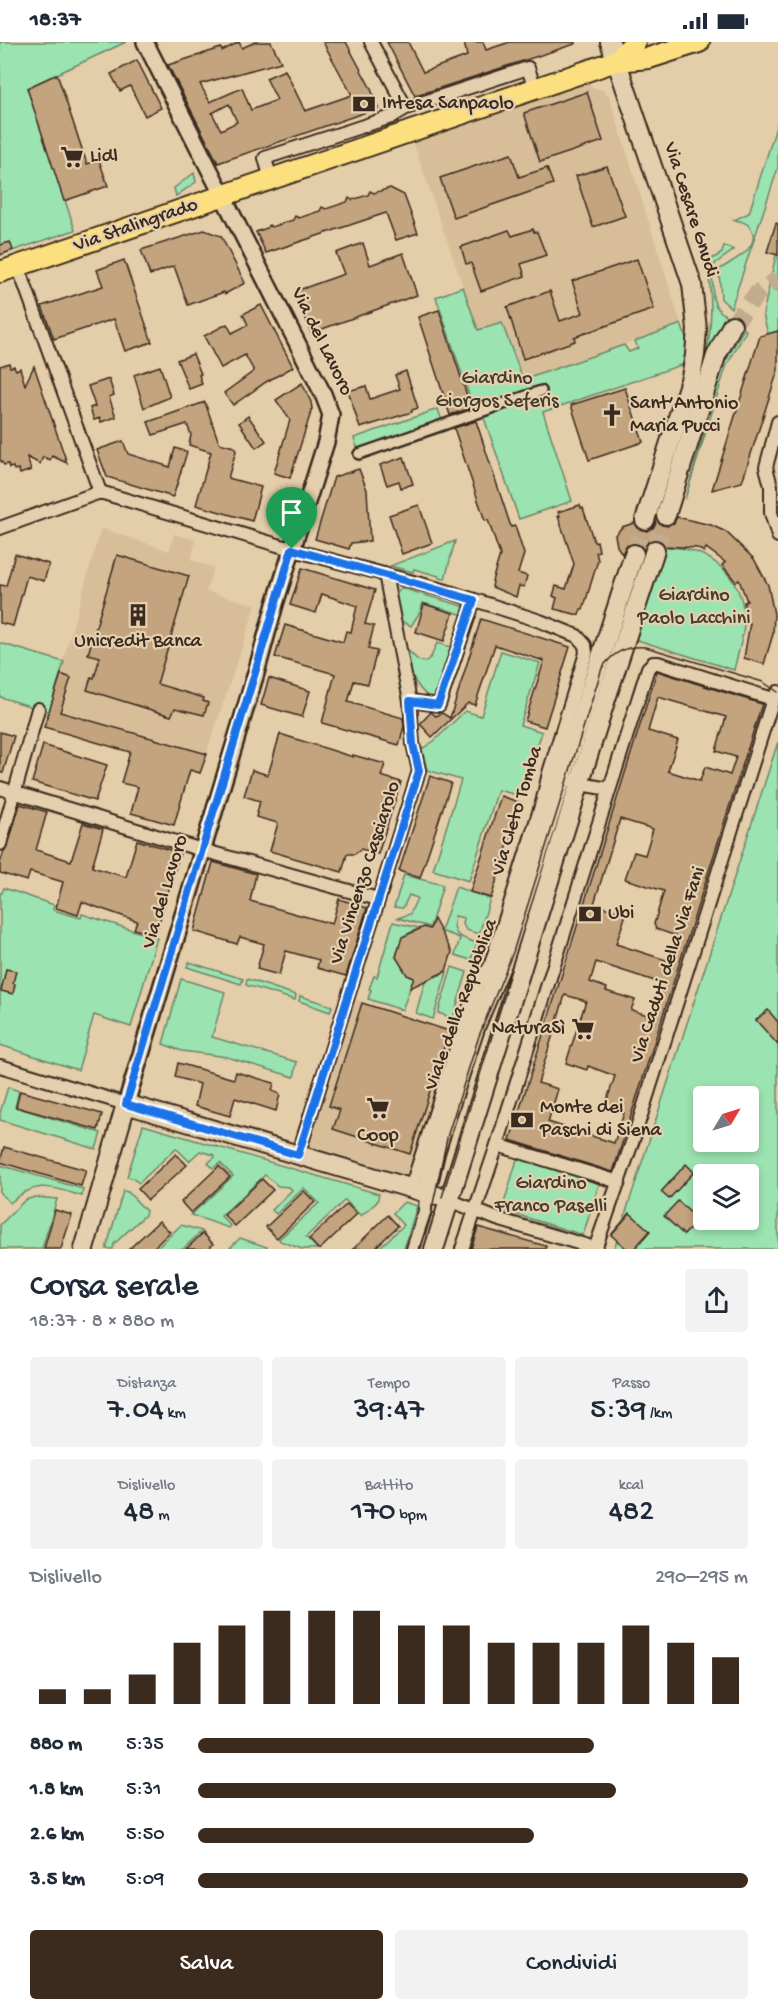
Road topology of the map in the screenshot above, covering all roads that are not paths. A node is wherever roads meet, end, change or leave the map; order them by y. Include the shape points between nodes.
1 (145, 42) edge
2 (371, 42) edge
3 (610, 42) edge
4 (635, 42) edge
5 (699, 42) edge
6 (616, 61) junction
7 (535, 89) junction
8 (406, 108) junction
9 (271, 180) junction
10 (223, 196) junction
11 (9, 269) edge
12 (732, 325) tunnel mouth
13 (541, 391) dead end
14 (778, 422) edge
15 (359, 454) dead end
16 (100, 492) junction
17 (666, 515) tunnel mouth
18 (645, 520) tunnel mouth
19 (0, 528) edge
20 (778, 536) edge
21 (292, 549) junction
22 (654, 550) tunnel mouth
23 (385, 574) junction
24 (640, 594) junction
25 (474, 600) junction
26 (776, 696) edge
27 (410, 701) junction
28 (38, 709) dead end
29 (555, 775) junction
30 (580, 784) junction
31 (0, 788) edge
32 (609, 789) junction
33 (14, 792) junction
34 (0, 844) edge
35 (202, 850) junction
36 (378, 899) junction
37 (0, 1066) edge
38 (126, 1104) junction
39 (497, 1145) junction
40 (298, 1155) junction
41 (619, 1182) junction
42 (419, 1191) junction
43 (449, 1200) junction
44 (475, 1210) junction
45 (84, 1249) edge
46 (413, 1249) edge
47 (434, 1249) edge
48 (462, 1249) edge
49 (595, 1249) edge

1 - 10 street, Via del Lavoro
2 - 8 street
3 - 6 main road, Via Cesare Gnudi
4 - 6 main road, Via Stalingrado
5 - 6 main road, Via Stalingrado via 650,58
6 - 7 main road, Via Stalingrado
6 - 18 main road, Via Cesare Gnudi via 692,284 697,329 691,377
7 - 8 street via 528,68
7 - 9 main road, Via Stalingrado
8 - 9 street via 390,117 265,158
9 - 10 main road, Via Stalingrado
10 - 11 main road, Via Stalingrado
10 - 21 street, Via del Lavoro via 331,415
11 - 16 street
12 - 17 main road via 716,356
13 - 15 street
14 - 20 street via 766,467
16 - 19 street
16 - 21 street
21 - 23 street
21 - 35 street, Via del Lavoro
22 - 24 main road, Viale della Repubblica
23 - 25 street, Via Cleto Tomba
23 - 27 street, Via Vincenzo Casciarolo
24 - 29 main road, Viale della Repubblica via 634,554
24 - 30 main road, Viale della Repubblica
25 - 27 street via 438,705
25 - 29 street, Via Cleto Tomba via 571,633 585,645
26 - 32 street via 651,664
26 - 41 street, Via Caduti della Via Fani
27 - 36 street, Via Vincenzo Casciarolo via 419,771
28 - 33 street
29 - 30 street
29 - 42 main road, Viale della Repubblica via 503,961 476,1025
30 - 32 street
30 - 43 main road, Viale della Repubblica
31 - 33 street
32 - 39 street
33 - 34 street
33 - 35 street
35 - 36 street
35 - 38 street, Via del Lavoro
36 - 40 street, Via Vincenzo Casciarolo
37 - 38 street
38 - 40 main road
38 - 45 main road, Via del Lavoro
39 - 41 street
39 - 44 street
40 - 42 main road
41 - 49 street, Via Caduti della Via Fani
42 - 43 main road
42 - 46 street, Viale della Repubblica via 425,1211
43 - 44 street
43 - 47 main road, Viale della Repubblica
44 - 48 street
44 - 49 street

